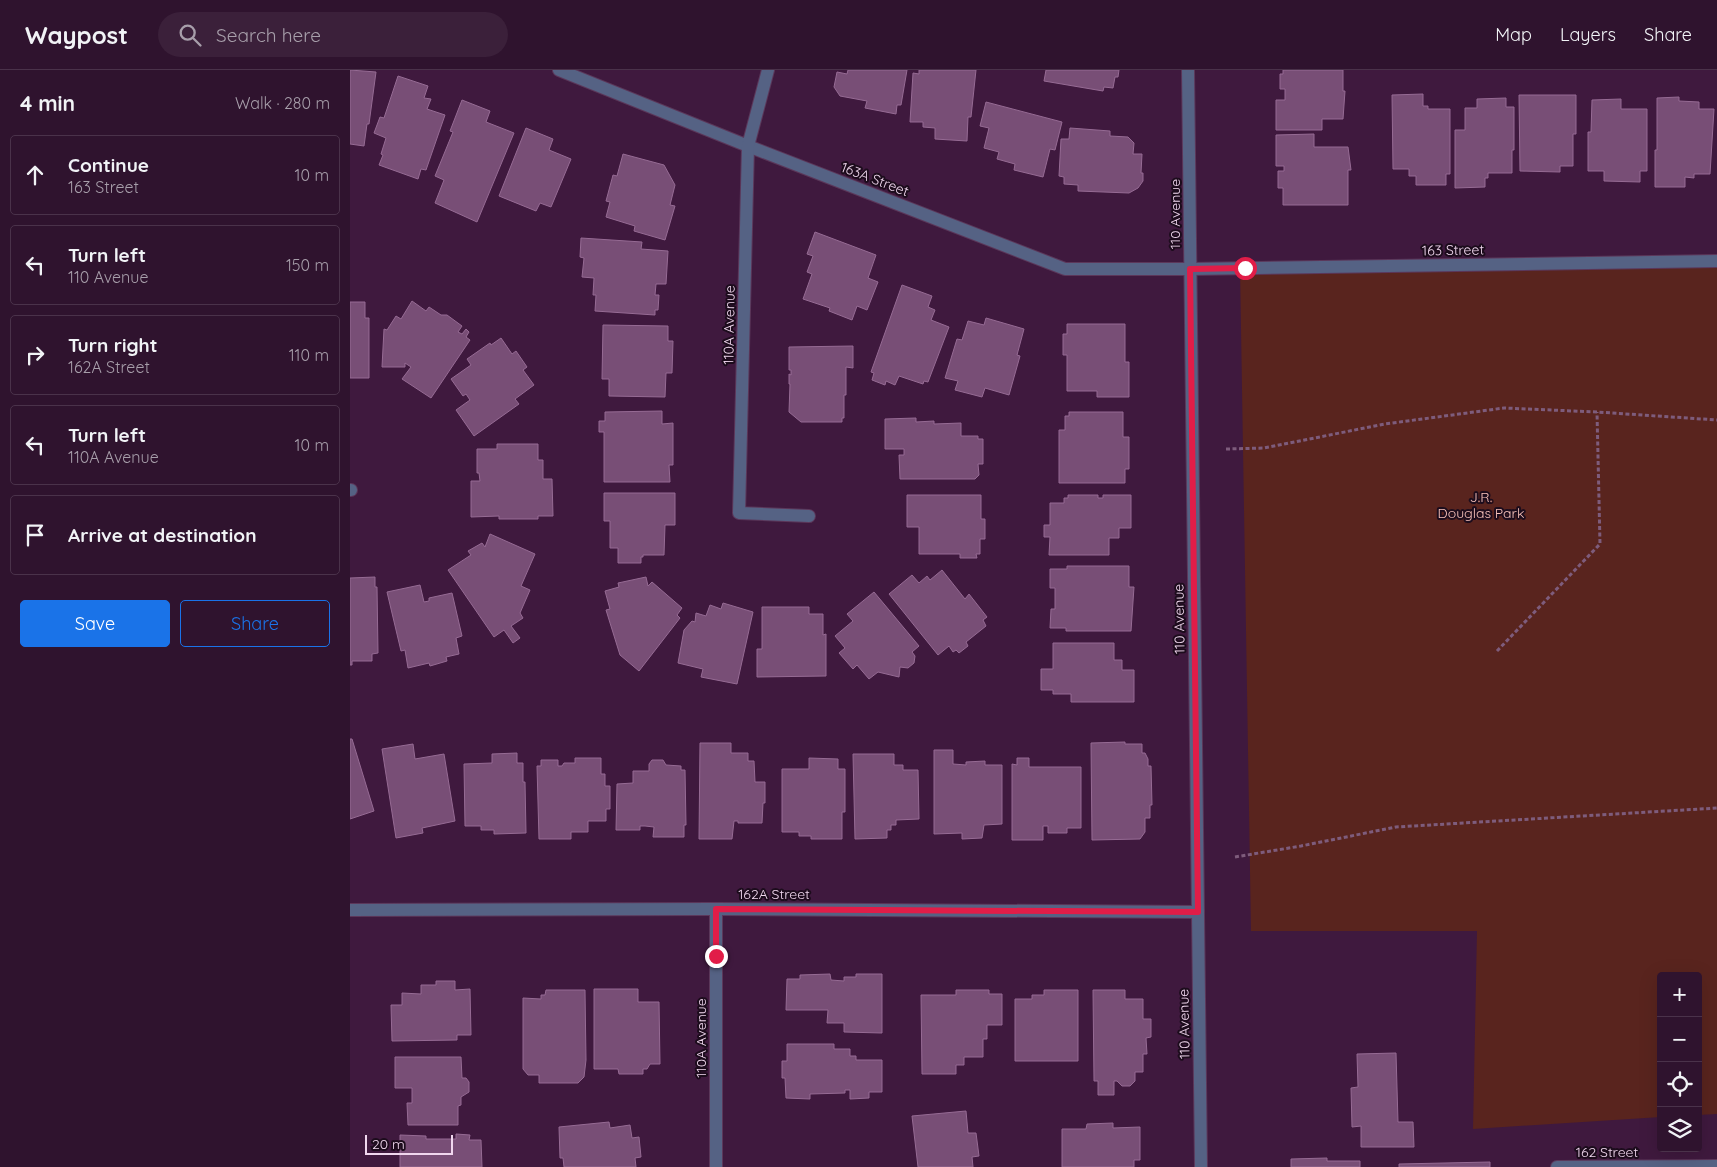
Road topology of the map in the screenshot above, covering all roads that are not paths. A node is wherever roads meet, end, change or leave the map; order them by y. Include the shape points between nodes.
1 (559, 70) edge
2 (768, 70) edge
3 (1188, 70) edge
4 (748, 146) junction
5 (1717, 261) edge
6 (1190, 269) junction
7 (809, 516) dead end
8 (716, 909) junction
9 (350, 910) edge
10 (1198, 912) junction
11 (1717, 1166) edge
12 (716, 1167) edge
13 (1201, 1167) edge
14 (1557, 1167) edge

1 - 4 street, 163A Street
2 - 4 street, 110A Avenue
3 - 6 street, 110 Avenue
4 - 6 street, 163A Street via 1065,269
4 - 7 street, 110A Avenue via 739,513
5 - 6 street, 163 Street
6 - 10 street, 110 Avenue
8 - 9 street, 162A Street
8 - 10 street, 162A Street
8 - 12 street, 110A Avenue
10 - 13 street, 110 Avenue
11 - 14 street, 162 Street

